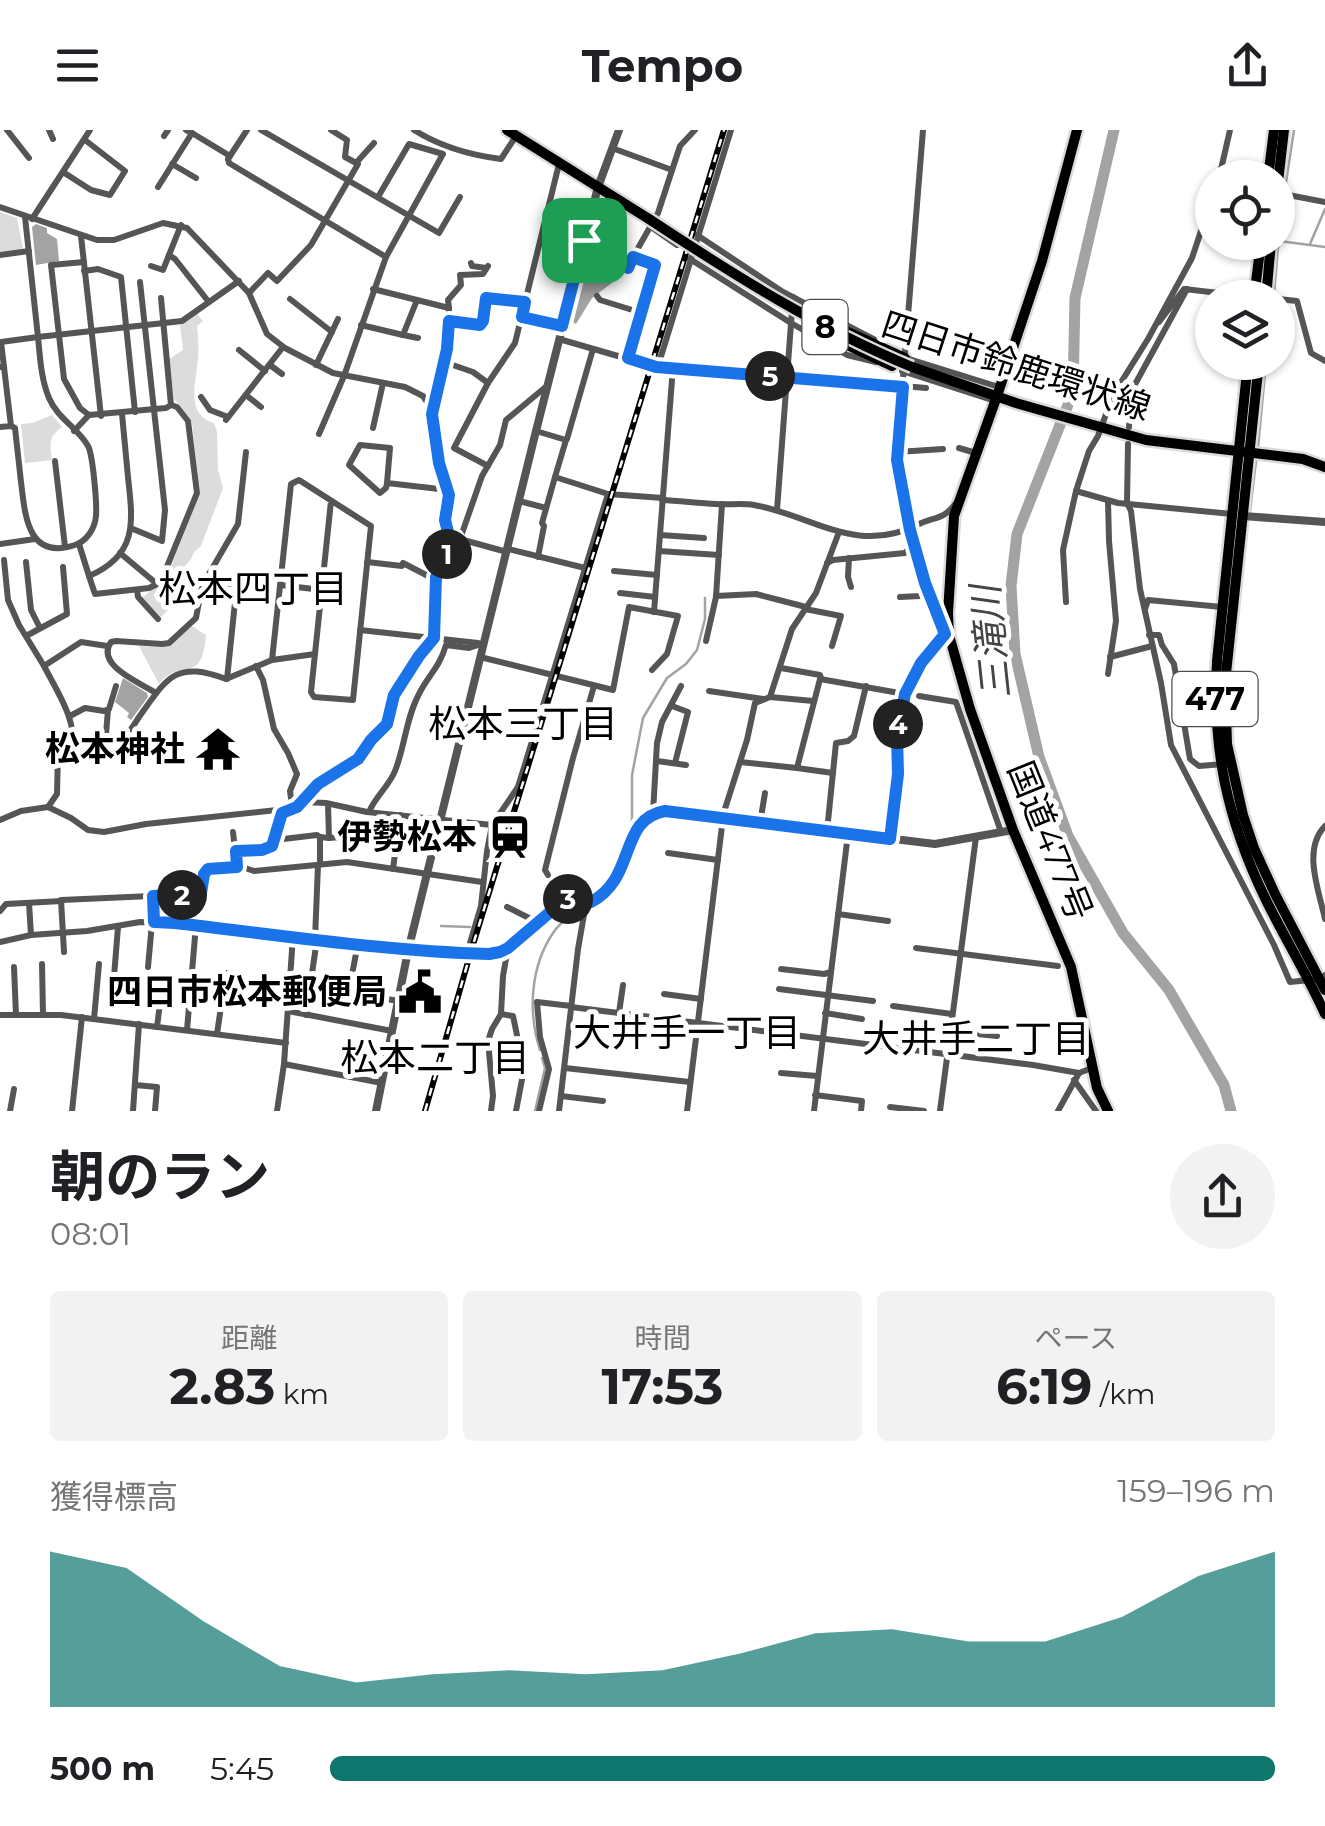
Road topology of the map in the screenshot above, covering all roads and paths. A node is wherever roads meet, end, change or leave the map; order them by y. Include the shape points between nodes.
1 (6, 130) edge
2 (49, 130) edge
3 (90, 130) edge
4 (247, 130) edge
5 (262, 130) edge
6 (330, 130) edge
7 (415, 130) edge
8 (619, 130) edge
9 (695, 130) edge
10 (730, 130) edge
11 (923, 130) edge
12 (1078, 130) edge
13 (1230, 130) edge
14 (1274, 130) edge
15 (1284, 130) edge
16 (189, 132) edge
17 (512, 132) edge
18 (52, 139) dead end
19 (85, 140) junction
20 (374, 144) dead end
21 (612, 148) junction
22 (230, 156) junction
23 (29, 158) dead end
24 (1223, 160) edge
25 (1270, 160) edge
26 (1281, 160) edge
27 (356, 163) junction
28 (172, 164) junction
29 (560, 164) junction
30 (672, 170) junction
31 (63, 172) junction
32 (196, 178) dead end
33 (349, 180) junction
34 (598, 186) junction
35 (158, 187) dead end
36 (1295, 196) edge
37 (378, 197) junction
38 (460, 197) dead end
39 (1325, 202) edge
40 (0, 207) edge
41 (409, 215) junction
42 (29, 218) junction
43 (327, 220) junction
44 (650, 223) junction
45 (181, 226) junction
46 (81, 236) junction
47 (697, 236) junction
48 (584, 240) junction
49 (677, 244) dead end
50 (28, 251) junction
51 (1195, 251) edge
52 (0, 255) edge
53 (170, 255) junction
54 (386, 256) junction
55 (633, 257) junction
56 (690, 259) junction
57 (471, 262) dead end
58 (740, 263) junction
59 (84, 266) junction
60 (151, 266) dead end
61 (742, 280) junction
62 (238, 281) junction
63 (140, 282) dead end
64 (728, 282) junction
65 (1187, 288) junction
66 (373, 289) junction
67 (1195, 289) edge
68 (249, 293) junction
69 (597, 296) dead end
70 (793, 297) junction
71 (161, 298) dead end
72 (290, 299) dead end
73 (416, 300) junction
74 (208, 301) junction
75 (1295, 301) edge
76 (525, 302) junction
77 (448, 308) junction
78 (642, 313) junction
79 (522, 317) junction
80 (338, 319) dead end
81 (449, 321) junction
82 (164, 323) junction
83 (791, 323) junction
84 (145, 325) junction
85 (360, 325) junction
86 (562, 326) junction
87 (1155, 327) junction
88 (0, 328) edge
89 (126, 328) junction
90 (826, 329) junction
91 (92, 331) junction
92 (332, 332) junction
93 (60, 335) junction
94 (403, 335) junction
95 (38, 337) junction
96 (418, 338) dead end
97 (559, 338) junction
98 (2, 342) edge
99 (283, 347) junction
100 (884, 348) junction
101 (593, 349) junction
102 (239, 350) dead end
103 (628, 358) junction
104 (1325, 361) edge
105 (444, 362) junction
106 (316, 365) junction
107 (658, 366) junction
108 (903, 366) junction
109 (2, 367) edge
110 (674, 367) junction
111 (267, 368) junction
112 (282, 374) dead end
113 (344, 376) junction
114 (788, 377) junction
115 (1247, 380) edge
116 (1256, 380) edge
117 (488, 383) junction
118 (383, 384) junction
119 (548, 385) junction
120 (903, 386) junction
121 (926, 388) dead end
122 (247, 393) junction
123 (998, 395) junction
124 (201, 397) dead end
125 (261, 404) dead end
126 (172, 405) junction
127 (154, 410) junction
128 (135, 412) junction
129 (122, 414) junction
130 (432, 414) junction
131 (89, 415) junction
132 (101, 416) junction
133 (11, 426) junction
134 (1094, 426) junction
135 (0, 427) edge
136 (1129, 427) dead end
137 (373, 428) dead end
138 (74, 431) junction
139 (536, 431) junction
140 (319, 434) dead end
141 (566, 440) junction
142 (1128, 444) dead end
143 (959, 448) dead end
144 (943, 449) dead end
145 (246, 452) dead end
146 (897, 452) junction
147 (977, 453) junction
148 (1244, 453) junction
149 (55, 460) dead end
150 (488, 466) junction
151 (1325, 467) edge
152 (555, 478) junction
153 (387, 483) junction
154 (448, 490) junction
155 (1076, 491) junction
156 (962, 493) junction
157 (608, 494) junction
158 (662, 499) junction
159 (332, 501) junction
160 (519, 501) junction
161 (1108, 501) junction
162 (1127, 503) junction
163 (722, 504) junction
164 (546, 508) junction
165 (777, 511) junction
166 (1238, 515) junction
167 (1325, 522) edge
168 (132, 529) junction
169 (910, 530) junction
170 (838, 532) junction
171 (660, 535) junction
172 (704, 538) dead end
173 (35, 539) junction
174 (458, 539) junction
175 (162, 541) junction
176 (0, 544) edge
177 (78, 544) junction
178 (65, 547) junction
179 (175, 547) junction
180 (507, 550) junction
181 (659, 551) junction
182 (120, 553) junction
183 (719, 555) junction
184 (538, 556) junction
185 (849, 558) junction
186 (4, 560) dead end
187 (26, 562) dead end
188 (367, 562) junction
189 (826, 563) junction
190 (63, 567) dead end
191 (585, 568) junction
192 (614, 571) dead end
193 (281, 573) junction
194 (657, 575) junction
195 (89, 576) junction
196 (237, 583) junction
197 (925, 583) junction
198 (157, 584) junction
199 (202, 586) junction
200 (280, 586) junction
201 (851, 586) dead end
202 (137, 590) junction
203 (322, 590) junction
204 (620, 593) dead end
205 (716, 596) junction
206 (655, 597) junction
207 (900, 597) dead end
208 (1066, 602) dead end
209 (805, 608) junction
210 (1222, 608) junction
211 (1144, 610) junction
212 (654, 612) junction
213 (158, 619) dead end
214 (40, 628) junction
215 (360, 630) junction
216 (947, 634) junction
217 (1149, 635) junction
218 (26, 636) junction
219 (433, 638) junction
220 (706, 641) dead end
221 (484, 643) junction
222 (107, 646) junction
223 (832, 646) dead end
224 (1152, 646) junction
225 (426, 647) junction
226 (445, 648) junction
227 (315, 654) junction
228 (480, 657) junction
229 (1110, 657) junction
230 (272, 660) junction
231 (44, 666) junction
232 (256, 666) junction
233 (780, 668) junction
234 (652, 670) dead end
235 (1108, 674) dead end
236 (552, 676) junction
237 (227, 678) junction
238 (820, 679) junction
239 (116, 686) dead end
240 (594, 686) junction
241 (681, 686) dead end
242 (866, 686) junction
243 (709, 690) dead end
244 (156, 693) junction
245 (905, 694) junction
246 (919, 696) dead end
247 (767, 698) junction
248 (813, 701) junction
249 (672, 706) junction
250 (108, 710) junction
251 (70, 716) junction
252 (104, 746) junction
253 (74, 752) junction
254 (657, 761) junction
255 (740, 762) junction
256 (675, 763) junction
257 (1226, 764) junction
258 (686, 765) dead end
259 (797, 768) junction
260 (833, 773) junction
261 (764, 793) dead end
262 (304, 802) junction
263 (328, 804) junction
264 (292, 805) junction
265 (48, 807) junction
266 (369, 812) junction
267 (653, 813) junction
268 (400, 815) junction
269 (723, 818) junction
270 (440, 819) junction
271 (0, 820) edge
272 (760, 823) junction
273 (492, 826) junction
274 (1325, 826) edge
275 (827, 831) junction
276 (1007, 831) junction
277 (233, 832) dead end
278 (848, 834) junction
279 (976, 836) junction
280 (325, 838) junction
281 (890, 839) junction
282 (276, 840) junction
283 (396, 846) junction
284 (236, 851) junction
285 (668, 854) dead end
286 (718, 860) junction
287 (319, 864) junction
288 (237, 867) junction
289 (393, 869) junction
290 (426, 874) junction
291 (548, 874) dead end
292 (482, 882) junction
293 (153, 896) junction
294 (62, 902) junction
295 (587, 902) junction
296 (29, 903) junction
297 (506, 907) dead end
298 (0, 911) edge
299 (838, 914) junction
300 (1325, 919) edge
301 (888, 921) dead end
302 (153, 922) junction
303 (537, 922) junction
304 (196, 925) junction
305 (118, 926) junction
306 (63, 932) junction
307 (30, 934) junction
308 (293, 936) junction
309 (316, 939) junction
310 (0, 942) edge
311 (358, 943) junction
312 (508, 948) junction
313 (916, 948) dead end
314 (408, 951) junction
315 (64, 952) dead end
316 (466, 953) junction
317 (960, 954) junction
318 (42, 964) dead end
319 (98, 964) dead end
320 (1058, 966) dead end
321 (14, 967) dead end
322 (148, 967) dead end
323 (782, 969) dead end
324 (226, 972) dead end
325 (831, 972) junction
326 (1320, 981) edge
327 (623, 985) dead end
328 (779, 988) dead end
329 (113, 989) dead end
330 (349, 992) junction
331 (161, 994) dead end
332 (664, 994) dead end
333 (828, 995) junction
334 (701, 998) junction
335 (347, 1001) dead end
336 (398, 1001) junction
337 (873, 1001) dead end
338 (571, 1006) junction
339 (893, 1006) dead end
340 (288, 1012) junction
341 (619, 1013) junction
342 (500, 1014) junction
343 (825, 1014) junction
344 (952, 1014) junction
345 (1325, 1014) edge
346 (0, 1015) edge
347 (16, 1015) junction
348 (43, 1015) junction
349 (306, 1015) junction
350 (82, 1017) junction
351 (94, 1019) junction
352 (862, 1019) dead end
353 (698, 1023) junction
354 (140, 1024) junction
355 (157, 1027) junction
356 (951, 1028) junction
357 (187, 1030) junction
358 (392, 1032) junction
359 (217, 1034) junction
360 (996, 1036) dead end
361 (822, 1038) junction
362 (286, 1042) junction
363 (948, 1054) junction
364 (284, 1064) junction
365 (564, 1068) junction
366 (1092, 1068) junction
367 (781, 1074) dead end
368 (817, 1076) junction
369 (1076, 1076) junction
370 (690, 1082) junction
371 (382, 1083) junction
372 (135, 1085) junction
373 (14, 1089) dead end
374 (816, 1095) junction
375 (561, 1096) junction
376 (603, 1101) dead end
377 (890, 1107) dead end
378 (10, 1111) edge
379 (72, 1111) edge
380 (134, 1111) edge
381 (155, 1111) edge
382 (276, 1111) edge
383 (376, 1111) edge
384 (492, 1111) edge
385 (516, 1111) edge
386 (539, 1111) edge
387 (559, 1111) edge
388 (686, 1111) edge
389 (814, 1111) edge
390 (861, 1111) edge
391 (924, 1111) edge
392 (940, 1111) edge
393 (1058, 1111) edge
394 (1096, 1111) edge
395 (1108, 1111) edge

1 - 23 street
2 - 18 street
3 - 19 street
4 - 22 street
5 - 33 street
6 - 27 street via 348,140 346,157
7 - 17 street via 464,153 501,160
8 - 21 street
9 - 30 street via 680,146
10 - 47 street
11 - 108 street
12 - 123 main road, 国道477号
13 - 24 street
14 - 25 main road
15 - 26 main road
16 - 22 street
16 - 28 street
17 - 29 main road, 四日市鈴鹿環状線 / 8
19 - 31 street
19 - 31 street via 124,171 110,195
20 - 27 street
21 - 30 street
21 - 34 street
22 - 43 street via 229,163
27 - 33 street
28 - 32 street
28 - 35 street
29 - 34 main road, 四日市鈴鹿環状線 / 8
29 - 76 street
30 - 44 street
31 - 42 street
33 - 37 street
33 - 43 street
34 - 44 main road, 四日市鈴鹿環状線 / 8
34 - 48 street
36 - 39 street
37 - 41 street
37 - 41 street via 409,144 443,154
38 - 41 street via 439,233
40 - 42 street
41 - 54 street
42 - 46 street
42 - 50 street
43 - 54 street
43 - 68 street via 276,282 268,273
44 - 49 street
44 - 55 street
44 - 61 main road, 四日市鈴鹿環状線 / 8, bridge
45 - 46 street via 153,225 114,240
45 - 53 street
45 - 62 street
46 - 59 street
47 - 56 street
47 - 58 street
48 - 55 street via 628,268
48 - 86 street
50 - 52 street
50 - 95 street
51 - 87 street
53 - 60 street via 164,270
53 - 74 street
54 - 66 street
55 - 78 street via 655,265
56 - 64 street
56 - 107 street
57 - 77 street via 487,267 483,274 460,275
58 - 64 street
58 - 70 street
59 - 89 street via 120,277
59 - 91 street
59 - 93 street via 51,266
61 - 90 main road, 8, bridge via 779,310
61 - 108 main road, 四日市鈴鹿環状線 / 8, bridge
62 - 68 street
62 - 74 street
63 - 84 street
64 - 83 street
65 - 67 street
65 - 87 street
65 - 136 street via 1134,388
66 - 73 street
66 - 85 street
68 - 99 street via 268,334
69 - 78 street
70 - 83 street
70 - 100 street
71 - 82 street
72 - 92 street
73 - 77 street
73 - 94 street
74 - 82 street via 182,321
75 - 104 street via 1311,353
76 - 79 street
76 - 81 street via 486,298 480,325
77 - 81 street
78 - 103 street
79 - 86 street
79 - 117 street via 515,343
80 - 92 street
81 - 105 street
82 - 84 street
82 - 126 street
83 - 108 street via 847,355
83 - 114 street
84 - 89 street
84 - 127 street
85 - 94 street
85 - 113 street
86 - 97 street
87 - 134 street
88 - 98 street
89 - 91 street
89 - 128 street
90 - 100 main road, 8
90 - 108 main road, 8
91 - 93 street
91 - 132 street
92 - 106 street
93 - 95 street
93 - 131 street via 64,380
94 - 96 street
95 - 98 street
95 - 138 street via 49,398
97 - 101 street
97 - 119 street
98 - 109 street
99 - 106 street
99 - 111 street
100 - 108 main road, 8
101 - 103 street
101 - 141 street
102 - 111 street
103 - 107 street
105 - 117 street
105 - 130 street
106 - 113 street
107 - 110 street
108 - 120 street
108 - 123 main road, 四日市鈴鹿環状線 / 8
109 - 133 street
110 - 114 street
110 - 158 street
111 - 112 street
111 - 122 street
113 - 118 street
113 - 140 street
114 - 120 street
114 - 165 street
115 - 148 main road, 477
116 - 148 main road, 477
117 - 150 street via 454,448
118 - 130 street via 420,394
118 - 137 street
119 - 139 street
119 - 150 street via 506,420
120 - 121 street
120 - 146 street
122 - 124 street via 227,419
122 - 125 street
123 - 134 main road, 四日市鈴鹿環状線 / 8
123 - 147 main road, 国道477号
126 - 127 street
126 - 179 street via 188,421 197,493
127 - 128 street
127 - 175 street
128 - 129 street
129 - 132 street
129 - 168 street
130 - 154 street
131 - 132 street
131 - 138 street
133 - 135 street
133 - 173 street via 26,522
134 - 148 main road, 四日市鈴鹿環状線 / 8
134 - 155 street via 1098,436
138 - 177 street via 90,450 96,516
139 - 141 street
139 - 160 street
141 - 152 street
142 - 162 street
143 - 147 street
144 - 146 street
145 - 199 street via 238,524
146 - 169 street
147 - 156 main road, 国道477号
148 - 151 main road, 四日市鈴鹿環状線 / 8
148 - 166 main road, 477
149 - 178 street
150 - 174 street
152 - 157 street
152 - 164 street
153 - 153 street via 390,448 360,445 349,465 380,493
153 - 154 street
154 - 174 street via 445,520 449,536
155 - 161 street
155 - 208 street via 1063,556
156 - 169 street via 947,514
156 - 216 main road, 国道477号 via 954,516
157 - 158 street
157 - 191 street
158 - 163 street
158 - 171 street
159 - 188 street via 372,526
159 - 193 street via 298,480 291,484
159 - 203 street
160 - 164 street
160 - 180 street
161 - 162 street
161 - 229 street via 1116,622
162 - 166 street
162 - 211 street
163 - 165 street
163 - 183 street
164 - 184 street
165 - 170 street
166 - 167 street
166 - 210 main road, 477
166 - 257 main road, 477
168 - 175 street
168 - 182 street
169 - 170 street via 873,538
169 - 185 street via 905,553
169 - 197 street
170 - 189 street
171 - 172 street
171 - 181 street
173 - 176 street
173 - 178 street
174 - 180 street
174 - 219 street via 436,577
175 - 179 street
177 - 178 street
177 - 195 street
179 - 198 street
180 - 184 street
180 - 221 street
181 - 183 street
181 - 194 street
182 - 195 street
182 - 198 street
183 - 205 street
184 - 191 street
185 - 189 street
185 - 201 street
186 - 218 street via 8,600
187 - 214 street via 31,610
188 - 215 street
188 - 219 street via 403,564 430,577
189 - 209 street
190 - 214 street via 68,614
191 - 236 street
192 - 194 street
193 - 196 street
193 - 200 street
194 - 206 street
195 - 202 street via 95,594
196 - 199 street
196 - 237 street
197 - 207 street via 922,595
197 - 216 street
198 - 202 street
199 - 222 street via 196,618 169,642
200 - 203 street
200 - 230 street
202 - 213 street
203 - 227 street
204 - 206 street
205 - 209 street via 756,594
205 - 220 street
206 - 212 street
209 - 223 street via 841,616
209 - 233 street
210 - 211 street via 1148,600
210 - 257 main road, 477 via 1215,697 1217,744
211 - 217 street
212 - 234 street via 678,616 667,654
212 - 240 street via 629,607 612,690
214 - 218 street
215 - 219 street
215 - 227 street via 352,700 314,697
216 - 245 street
216 - 276 main road, 国道477号
217 - 224 street
217 - 257 street via 1160,635 1174,664 1190,758 1199,766
218 - 231 street
219 - 221 street
219 - 225 street
221 - 226 street
221 - 228 street
222 - 231 street via 81,642
222 - 244 street via 113,666
224 - 229 street
224 - 326 street via 1181,768 1290,982
225 - 226 street
225 - 262 street via 394,695 387,724 358,759 318,784
226 - 266 street via 420,689 392,778
227 - 230 street
228 - 236 street
228 - 270 street
229 - 235 street
230 - 232 street
231 - 251 street
232 - 237 street
232 - 264 street via 274,730 296,774
233 - 238 street
233 - 247 street
236 - 240 street
236 - 273 street via 518,787
237 - 244 street via 187,672 166,680
238 - 242 street
238 - 248 street
239 - 250 street
240 - 291 street
241 - 249 street
242 - 245 street
242 - 260 street via 854,736 836,743
243 - 247 street
244 - 252 street via 124,738
245 - 281 street
246 - 276 street via 956,702
247 - 248 street
247 - 255 street via 755,703
248 - 259 street
249 - 254 street via 660,729
249 - 256 street via 688,712
250 - 251 street via 85,708
250 - 252 street
251 - 253 street
252 - 253 street
253 - 265 street via 58,754 57,794
254 - 256 street
254 - 267 street
255 - 259 street
255 - 269 street
256 - 258 street
257 - 326 main road, 477 via 1230,809 1246,856 1266,900
259 - 260 street
260 - 275 street
261 - 272 street
262 - 263 street
262 - 264 street
262 - 282 street via 282,813
263 - 266 street
263 - 280 street
264 - 265 street via 99,832
265 - 271 street
266 - 268 street
267 - 269 street
267 - 295 street via 636,829 610,890
268 - 270 street
268 - 283 street
269 - 272 street
269 - 286 street
270 - 273 street
270 - 290 street
272 - 275 street
273 - 292 street
274 - 300 street via 1316,834 1313,857
275 - 278 street
276 - 279 street
276 - 366 main road, 国道477号 via 1071,967
277 - 284 street
278 - 281 street
278 - 299 street
279 - 281 street via 934,844
279 - 317 street
280 - 282 street
280 - 283 street
280 - 287 street
282 - 284 street via 268,848
283 - 289 street
284 - 288 street
285 - 286 street
286 - 334 street
287 - 288 street
287 - 289 street
287 - 309 street
288 - 293 street via 208,869 203,892
289 - 290 street
290 - 292 street
290 - 314 street
292 - 316 street
293 - 294 street
293 - 302 street
294 - 296 street
294 - 306 street
295 - 303 street via 568,898
295 - 338 street
296 - 298 street via 6,904
296 - 307 street
297 - 303 street
299 - 301 street
299 - 325 street
302 - 304 street
302 - 305 street
302 - 322 street
303 - 312 street
304 - 308 street
304 - 357 street
305 - 306 street
305 - 329 street
306 - 307 street
306 - 315 street
307 - 310 street
308 - 309 street
308 - 340 street
309 - 311 street
309 - 349 street
311 - 314 street
311 - 330 street
312 - 316 street
312 - 342 street
313 - 317 street
314 - 316 street
314 - 336 street
317 - 320 street
317 - 344 street
318 - 348 street
319 - 351 street
321 - 347 street
323 - 325 street
324 - 359 street
325 - 333 street
326 - 345 main road, 477
327 - 341 street
328 - 333 street
330 - 335 street
330 - 336 street
331 - 355 street
332 - 334 street
333 - 337 street
333 - 343 street
334 - 353 street
336 - 358 street
338 - 341 street
338 - 365 street
338 - 386 street via 537,1002 549,1068
339 - 344 street
340 - 349 street
340 - 362 street
341 - 353 street
342 - 384 street via 488,1040
342 - 385 street via 512,1016 524,1069
343 - 352 street
343 - 361 street
344 - 356 street
346 - 347 street
347 - 348 street
348 - 350 street
349 - 358 street
350 - 351 street
350 - 379 street
351 - 354 street
353 - 361 street
353 - 370 street
354 - 355 street
354 - 372 street
355 - 357 street
356 - 360 street
356 - 363 street
357 - 359 street
358 - 371 street
359 - 362 street
361 - 363 street
361 - 368 street
362 - 364 street
363 - 369 street
363 - 392 street
364 - 371 street
364 - 382 street
365 - 370 street
365 - 375 street
366 - 369 street
366 - 395 main road, 国道477号
367 - 368 street
368 - 374 street
369 - 393 street
369 - 394 street
370 - 388 street
371 - 383 street
372 - 380 street
372 - 381 street via 157,1087
373 - 378 street
374 - 389 street
374 - 390 street via 862,1101
375 - 376 street
375 - 387 street
377 - 391 street

